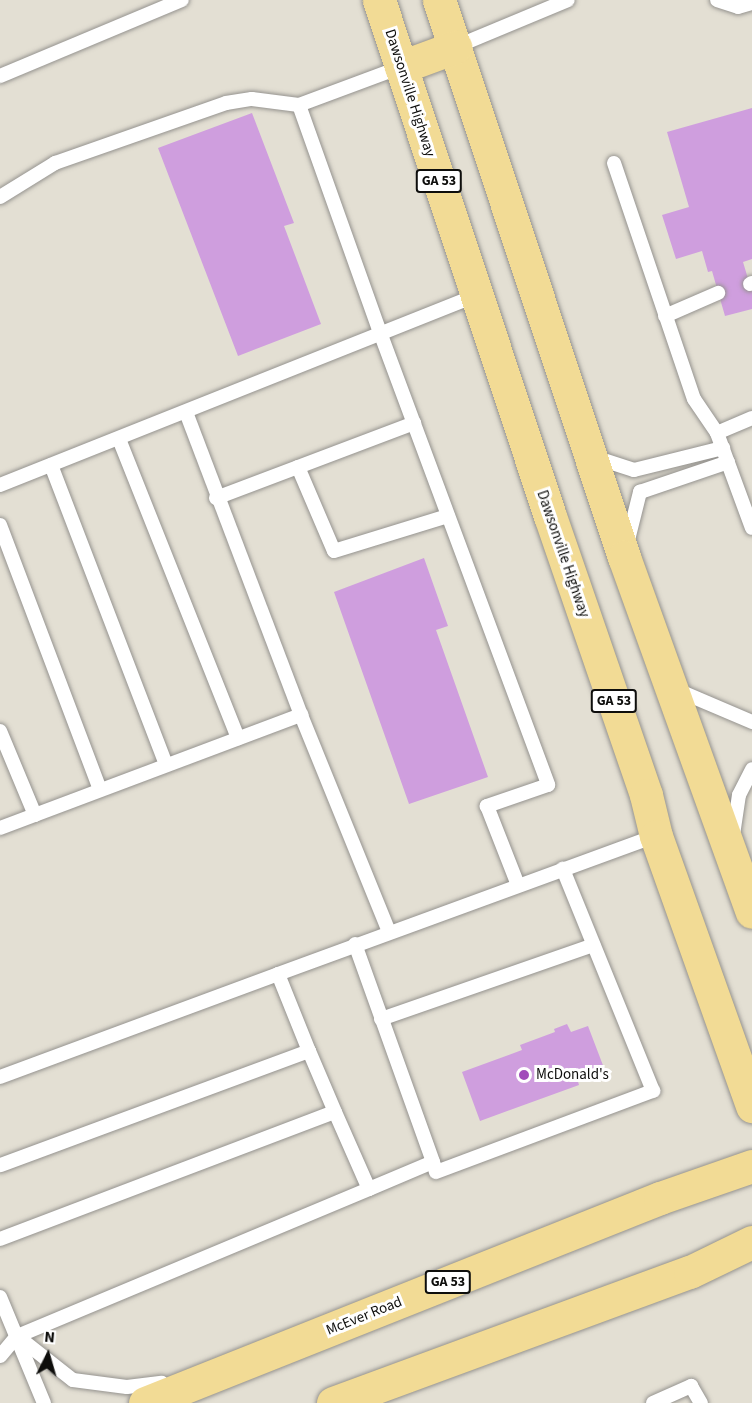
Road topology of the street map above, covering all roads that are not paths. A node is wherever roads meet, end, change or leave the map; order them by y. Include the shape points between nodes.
1 (182, 0) edge
2 (379, 0) edge
3 (439, 0) edge
4 (568, 0) edge
5 (717, 0) edge
6 (752, 3) edge
7 (455, 47) junction
8 (401, 68) junction
9 (0, 76) edge
10 (299, 105) junction
11 (614, 162) dead end
12 (0, 197) edge
13 (718, 293) dead end
14 (477, 296) junction
15 (665, 316) junction
16 (381, 335) junction
17 (186, 412) junction
18 (752, 418) edge
19 (414, 423) junction
20 (717, 433) junction
21 (119, 438) junction
22 (723, 448) junction
23 (590, 456) junction
24 (728, 462) junction
25 (51, 465) junction
26 (298, 467) junction
27 (0, 485) edge
28 (216, 498) junction
29 (448, 516) junction
30 (0, 525) edge
31 (752, 528) edge
32 (624, 557) junction
33 (670, 688) junction
34 (301, 715) junction
35 (752, 722) edge
36 (0, 731) edge
37 (238, 738) junction
38 (166, 764) junction
39 (752, 769) edge
40 (100, 789) junction
41 (35, 815) junction
42 (0, 828) edge
43 (657, 836) junction
44 (730, 855) junction
45 (563, 869) junction
46 (518, 885) junction
47 (752, 912) edge
48 (389, 932) junction
49 (355, 944) junction
50 (593, 945) junction
51 (278, 974) junction
52 (381, 1020) junction
53 (309, 1051) junction
54 (0, 1077) edge
55 (752, 1106) edge
56 (335, 1112) junction
57 (432, 1162) junction
58 (0, 1165) edge
59 (752, 1166) edge
60 (369, 1189) junction
61 (0, 1239) edge
62 (752, 1242) edge
63 (0, 1297) edge
64 (16, 1336) junction
65 (0, 1356) edge
66 (209, 1378) junction
67 (44, 1403) edge
68 (145, 1403) edge
69 (333, 1403) edge
70 (653, 1403) edge
71 (700, 1403) edge

1 - 9 lane
2 - 8 main road, Dawsonville Highway / GA 53
3 - 7 main road
4 - 7 lane
5 - 6 lane via 738,8
7 - 8 main road
7 - 23 main road
8 - 10 lane
8 - 14 main road, Dawsonville Highway / GA 53
10 - 12 lane via 252,99 226,103 55,163
10 - 16 lane
11 - 15 lane
13 - 15 lane
14 - 16 lane
14 - 43 main road, Dawsonville Highway / GA 53
15 - 20 lane via 694,399
16 - 17 lane
16 - 19 lane
17 - 21 lane
17 - 28 lane
18 - 20 lane
19 - 26 lane
19 - 29 lane
20 - 22 lane
21 - 25 lane
21 - 37 lane
22 - 23 lane via 634,470
22 - 24 lane
23 - 32 main road
24 - 31 lane
24 - 32 lane via 640,492
25 - 27 lane
25 - 38 lane
26 - 28 lane
26 - 29 lane via 334,551
28 - 34 lane
29 - 46 lane via 548,785 487,806
30 - 40 lane
32 - 33 main road
33 - 35 lane
33 - 44 main road
34 - 37 lane
34 - 48 lane
36 - 41 lane
37 - 38 lane
38 - 40 lane
39 - 44 lane via 739,795
40 - 41 lane
41 - 42 lane
43 - 45 lane
43 - 55 main road, Dawsonville Highway / GA 53
44 - 47 main road
45 - 46 lane
45 - 50 lane
46 - 48 lane
48 - 49 lane
49 - 51 lane
49 - 52 lane
50 - 52 lane
50 - 57 lane via 653,1091 435,1173
51 - 53 lane
51 - 54 lane
52 - 57 lane
53 - 56 lane
53 - 58 lane
56 - 60 lane
56 - 61 lane
57 - 60 lane
59 - 66 main road, McEver Road / GA 53 via 660,1198
60 - 64 lane
62 - 69 main road via 690,1272
63 - 64 lane
64 - 65 lane
64 - 66 lane via 73,1380 127,1387
64 - 67 lane
66 - 68 main road, McEver Road / GA 53
70 - 71 lane via 691,1386

